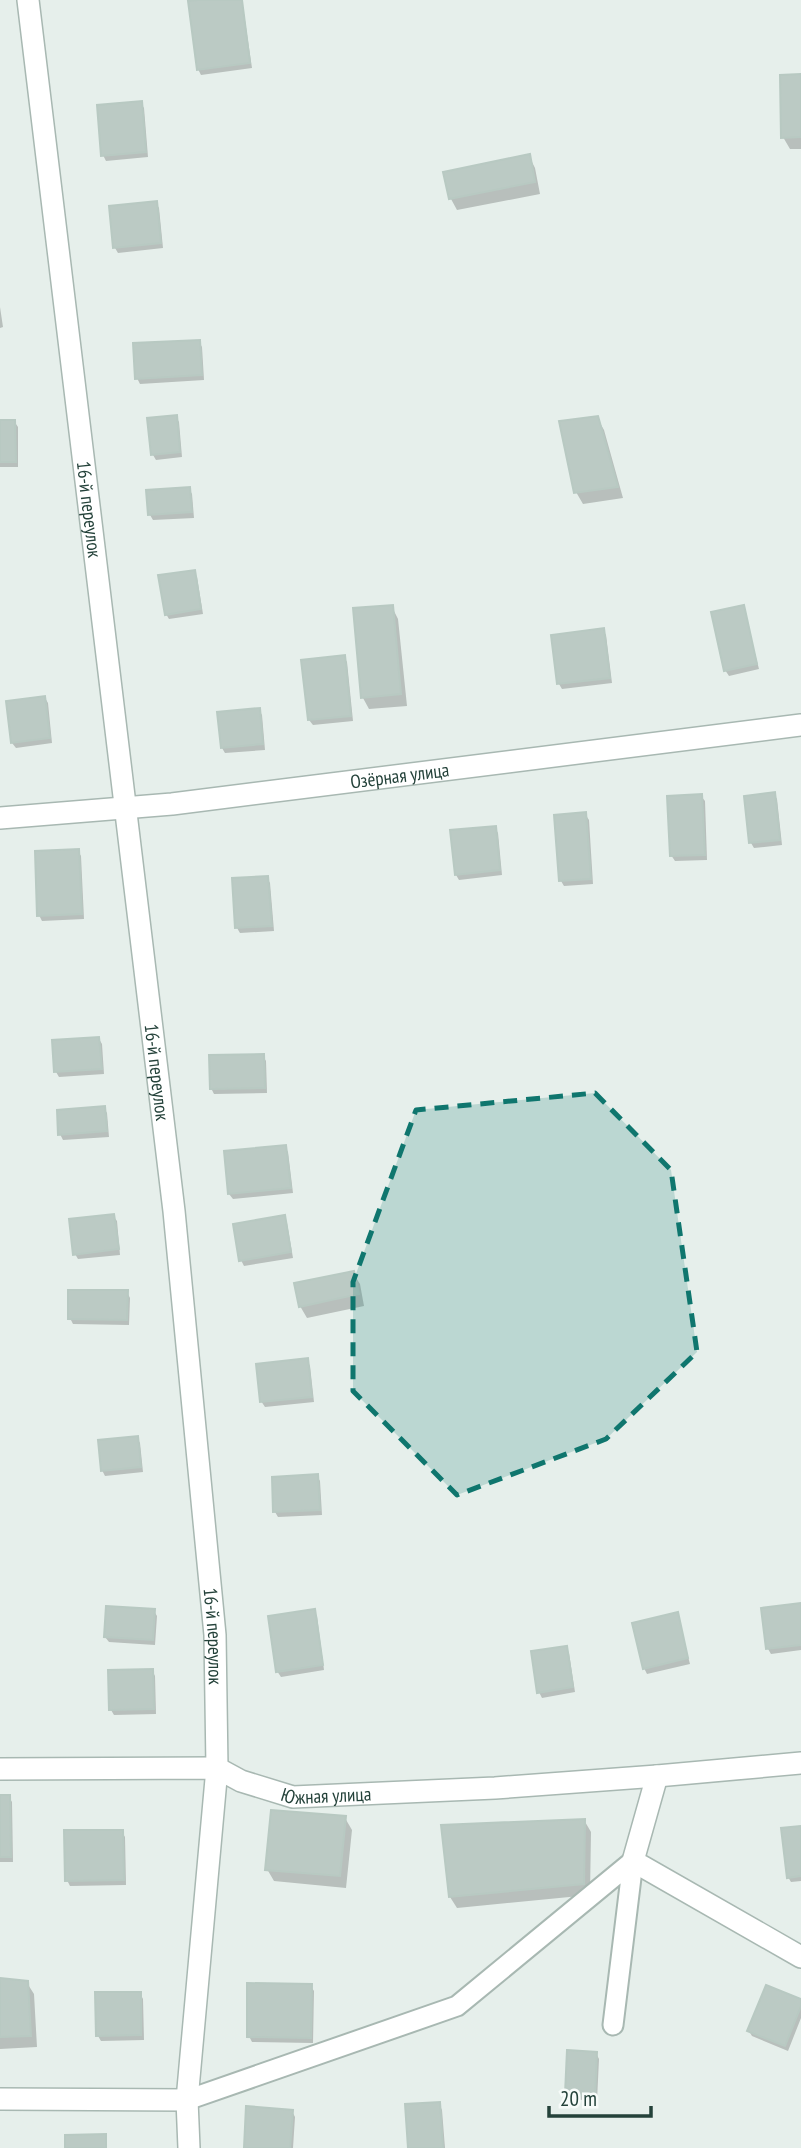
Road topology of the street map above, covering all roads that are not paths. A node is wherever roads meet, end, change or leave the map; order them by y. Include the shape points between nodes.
1 (28, 0) edge
2 (801, 725) edge
3 (125, 808) junction
4 (0, 818) edge
5 (801, 1763) edge
6 (217, 1768) junction
7 (0, 1769) edge
8 (657, 1776) junction
9 (633, 1861) junction
10 (801, 1957) edge
11 (613, 2025) dead end
12 (0, 2099) edge
13 (187, 2100) junction
14 (188, 2148) edge

1 - 3 street, 16-й переулок
2 - 3 street, Озёрная улица
3 - 4 street, Озёрная улица
3 - 6 street, 16-й переулок via 174,1211 215,1635
5 - 8 street, Южная улица
6 - 7 street, Южная улица
6 - 8 street, Южная улица via 241,1782 293,1797
6 - 13 street, 16-й переулок
8 - 9 street
9 - 10 street
9 - 11 lane
9 - 13 lane via 457,2006
12 - 13 street
13 - 14 street, 16-й переулок

